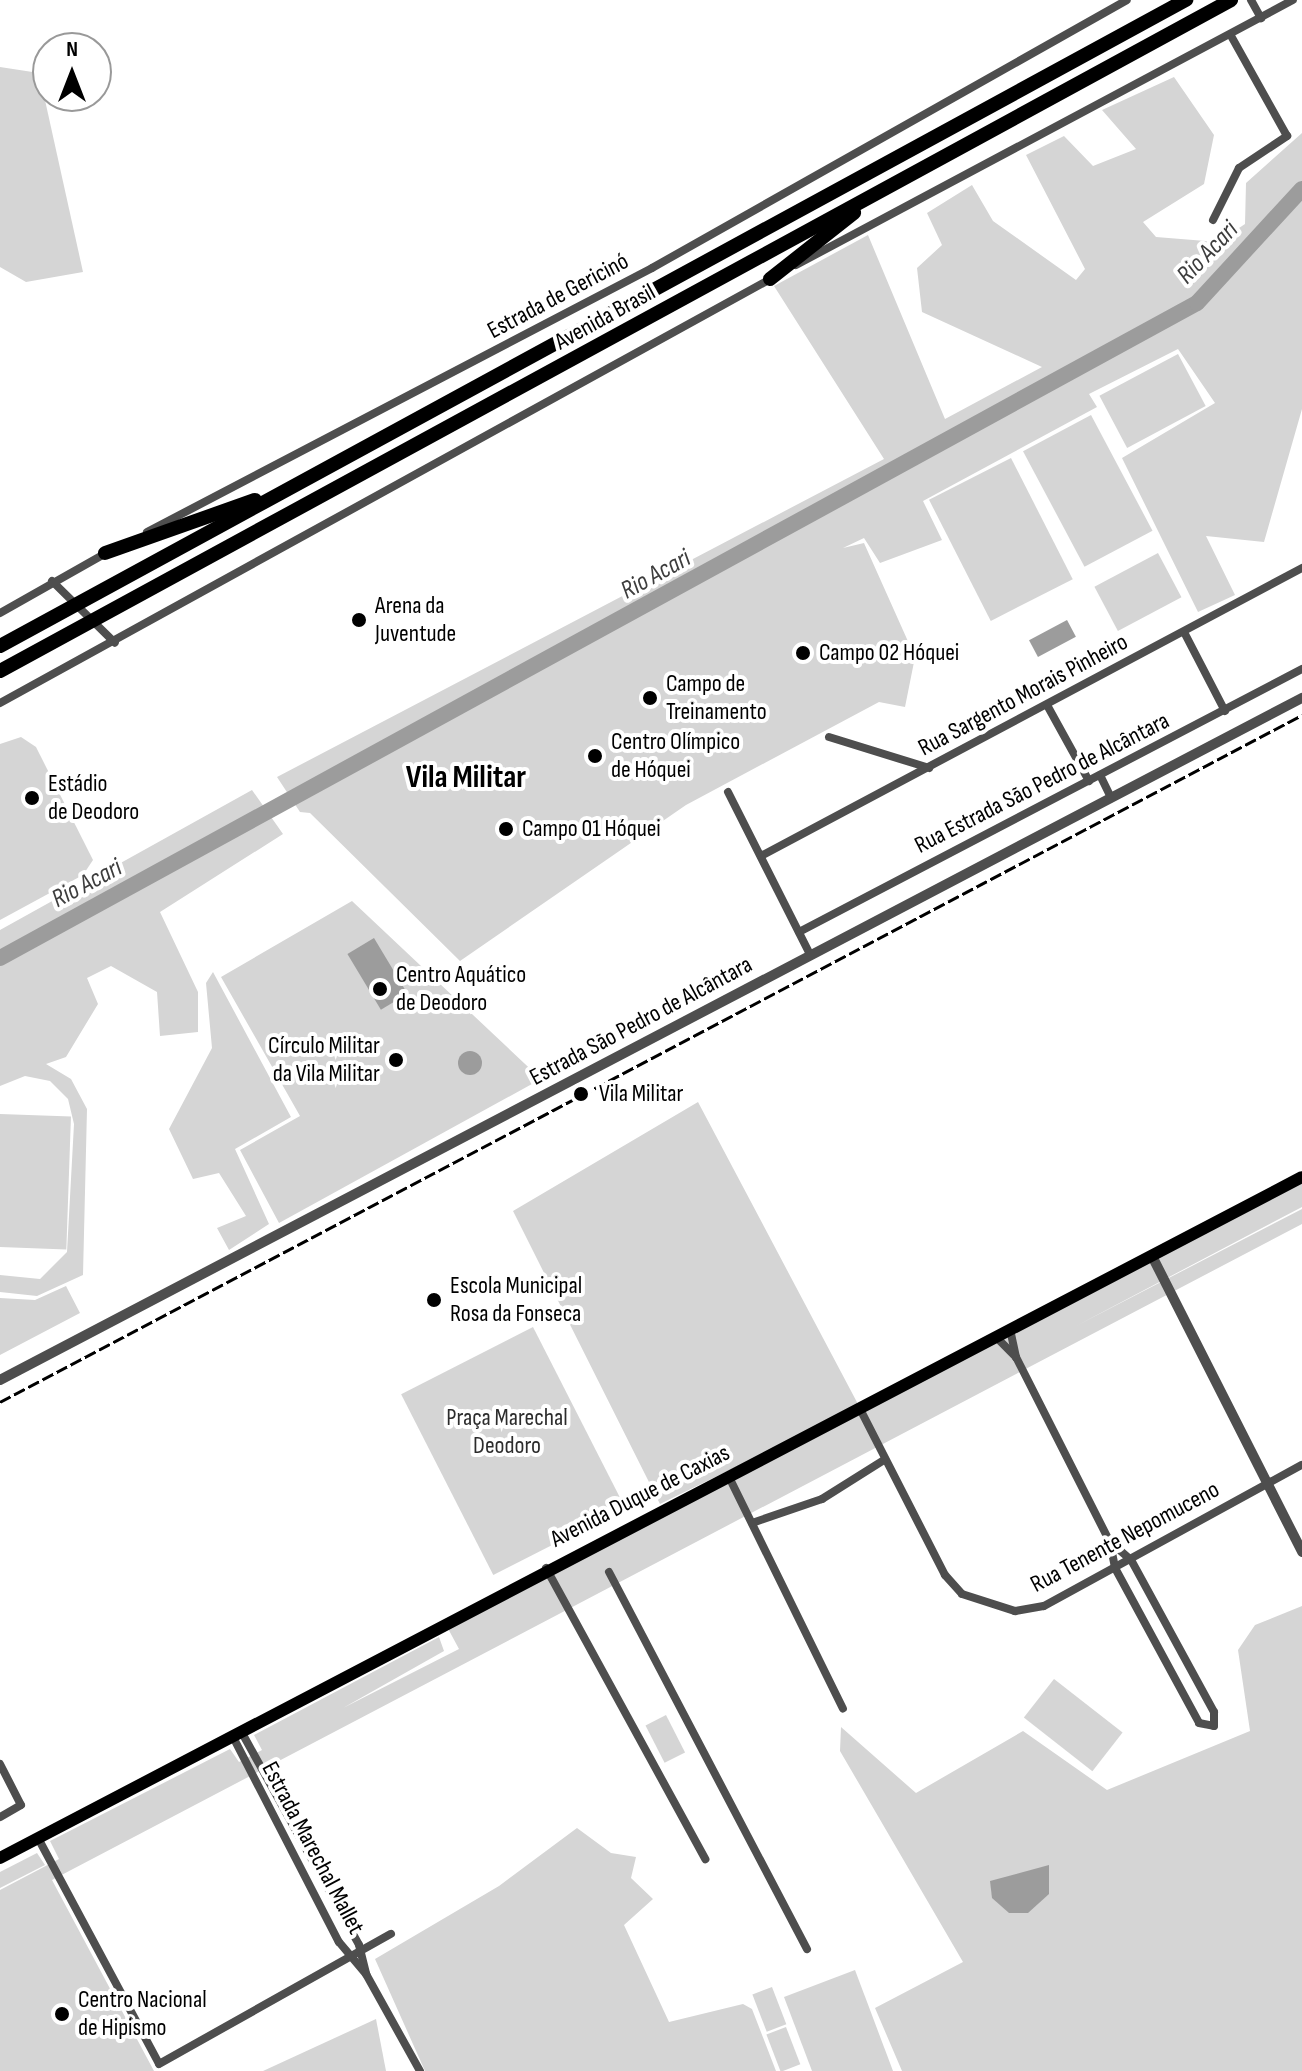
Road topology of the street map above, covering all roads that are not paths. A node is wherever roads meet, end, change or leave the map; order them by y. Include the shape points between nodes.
1 (1127, 0) edge
2 (1186, 0) edge
3 (1231, 0) edge
4 (1251, 0) edge
5 (1293, 0) edge
6 (1261, 18) junction
7 (1231, 36) junction
8 (869, 198) junction
9 (1213, 220) dead end
10 (770, 279) junction
11 (289, 489) junction
12 (105, 553) junction
13 (1302, 568) edge
14 (52, 581) junction
15 (0, 613) edge
16 (1184, 632) junction
17 (115, 643) junction
18 (0, 646) edge
19 (1302, 669) edge
20 (0, 671) edge
21 (1302, 698) edge
22 (0, 703) edge
23 (1047, 705) junction
24 (1225, 711) junction
25 (829, 737) dead end
26 (929, 768) junction
27 (1100, 775) junction
28 (1089, 781) junction
29 (728, 792) dead end
30 (1111, 798) junction
31 (761, 856) junction
32 (799, 932) junction
33 (810, 954) junction
34 (1302, 1177) edge
35 (1152, 1256) junction
36 (1010, 1329) junction
37 (996, 1337) junction
38 (1016, 1357) junction
39 (0, 1380) edge
40 (859, 1407) junction
41 (884, 1460) junction
42 (1302, 1465) edge
43 (729, 1477) junction
44 (1265, 1484) junction
45 (752, 1523) junction
46 (1110, 1542) junction
47 (1302, 1552) edge
48 (1131, 1560) junction
49 (546, 1568) junction
50 (1115, 1568) junction
51 (609, 1572) dead end
52 (1175, 1640) junction
53 (1157, 1647) junction
54 (843, 1709) dead end
55 (237, 1733) junction
56 (0, 1764) edge
57 (0, 1817) edge
58 (38, 1838) junction
59 (0, 1858) edge
60 (311, 1858) junction
61 (705, 1859) dead end
62 (298, 1864) junction
63 (391, 1934) dead end
64 (807, 1949) dead end
65 (363, 1954) junction
66 (351, 1961) junction
67 (366, 1974) junction
68 (420, 2071) edge

1 - 12 street, Estrada de Gericinó via 652,268
2 - 11 highway, Avenida Brasil
3 - 8 highway, Avenida Brasil
4 - 6 street
5 - 6 street
6 - 7 street
7 - 9 street via 1287,136 1239,168
7 - 10 street
8 - 10 highway
8 - 20 highway, Avenida Brasil
10 - 17 street
11 - 12 highway
11 - 18 highway, Avenida Brasil
12 - 14 street, Estrada de Gericinó
13 - 16 street, Rua Sargento Morais Pinheiro
14 - 15 street, Estrada de Gericinó
14 - 17 street
16 - 23 street, Rua Sargento Morais Pinheiro
16 - 24 street
17 - 22 street
19 - 24 street, Rua Estrada São Pedro de Alcântara
21 - 30 street, Estrada São Pedro de Alcântara
23 - 26 street, Rua Sargento Morais Pinheiro
23 - 28 street
24 - 27 street, Rua Estrada São Pedro de Alcântara
25 - 26 street
26 - 31 street, Rua Sargento Morais Pinheiro
27 - 28 street, Rua Estrada São Pedro de Alcântara
27 - 30 street
28 - 32 street, Rua Estrada São Pedro de Alcântara
29 - 31 street
30 - 33 street, Estrada São Pedro de Alcântara
31 - 32 street
32 - 33 street
33 - 39 street, Estrada São Pedro de Alcântara
34 - 35 main road, Avenida Duque de Caxias
35 - 36 main road, Avenida Duque de Caxias
35 - 44 street
36 - 37 main road, Avenida Duque de Caxias
36 - 38 street
37 - 38 street
37 - 40 main road, Avenida Duque de Caxias
38 - 46 street
40 - 41 street
40 - 43 main road, Avenida Duque de Caxias
41 - 45 street via 822,1499
41 - 50 street, Rua Tenente Nepomuceno via 945,1575 962,1594 999,1608 1044,1606
42 - 44 street, Rua Tenente Nepomuceno
43 - 45 street
43 - 49 main road, Avenida Duque de Caxias
44 - 47 street
44 - 48 street, Rua Tenente Nepomuceno
45 - 54 street
46 - 48 street
46 - 50 street
48 - 50 street, Rua Tenente Nepomuceno
48 - 52 street
49 - 55 main road, Avenida Duque de Caxias
49 - 61 street
50 - 53 street
51 - 64 street
52 - 53 street
52 - 53 street via 1214,1726 1199,1723
55 - 58 main road, Avenida Duque de Caxias
55 - 60 street, Estrada Marechal Mallet
55 - 62 street, Estrada Marechal Mallet
56 - 57 street via 21,1805
58 - 59 main road, Avenida Duque de Caxias
58 - 66 street via 153,2059 171,2063
60 - 62 street
60 - 65 street, Estrada Marechal Mallet
62 - 66 street, Estrada Marechal Mallet
63 - 65 street
65 - 66 street
65 - 67 street, Estrada Marechal Mallet
66 - 67 street, Estrada Marechal Mallet
67 - 68 street, Estrada Marechal Mallet

